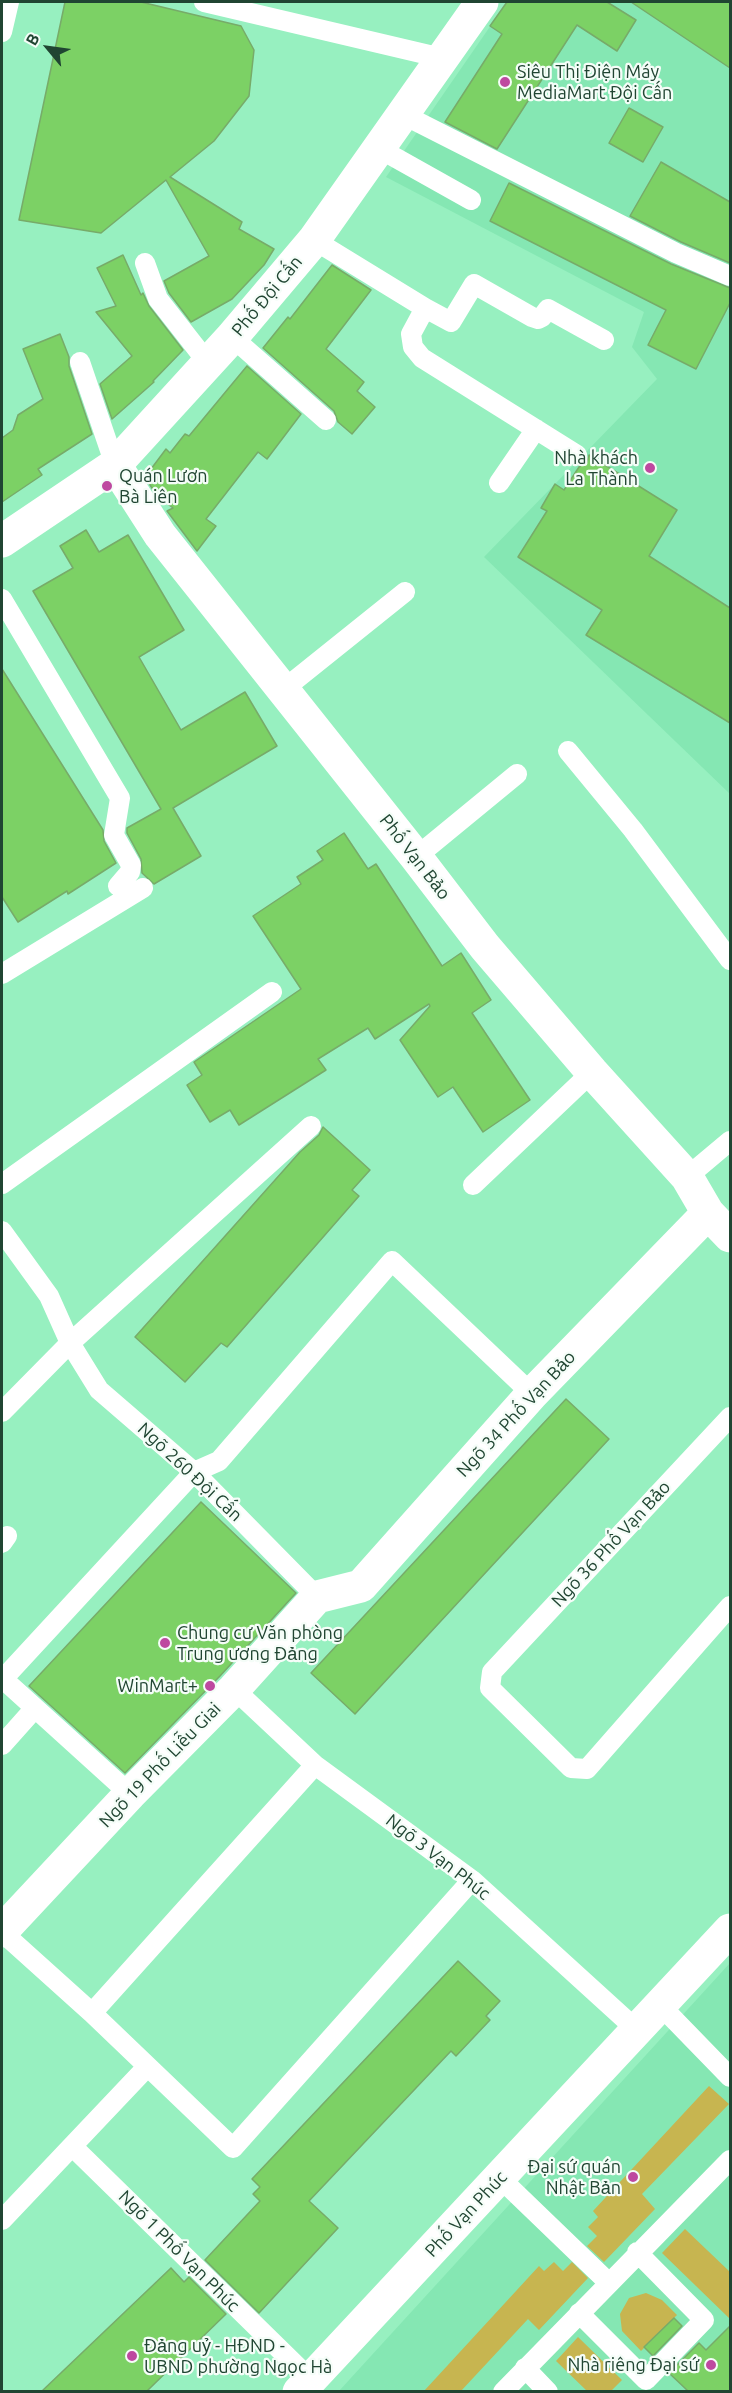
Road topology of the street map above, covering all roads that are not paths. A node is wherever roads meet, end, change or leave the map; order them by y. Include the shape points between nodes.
1 (9, 2) edge
2 (204, 2) edge
3 (482, 2) edge
4 (2, 32) edge
5 (442, 58) junction
6 (404, 115) junction
7 (380, 149) junction
8 (471, 200) dead end
9 (314, 240) junction
10 (146, 263) dead end
11 (730, 276) edge
12 (424, 308) junction
13 (232, 337) junction
14 (604, 340) dead end
15 (80, 362) dead end
16 (208, 363) junction
17 (326, 420) dead end
18 (536, 429) junction
19 (577, 455) dead end
20 (115, 465) junction
21 (499, 483) dead end
22 (3, 538) edge
23 (405, 592) dead end
24 (2, 599) edge
25 (284, 689) junction
26 (568, 751) dead end
27 (517, 774) dead end
28 (416, 857) junction
29 (118, 886) dead end
30 (143, 888) dead end
31 (730, 960) edge
32 (2, 974) edge
33 (272, 992) dead end
34 (592, 1072) junction
35 (311, 1126) dead end
36 (730, 1141) edge
37 (687, 1177) junction
38 (2, 1184) edge
39 (473, 1185) dead end
40 (708, 1213) junction
41 (2, 1231) edge
42 (730, 1236) edge
43 (70, 1343) junction
44 (532, 1394) junction
45 (2, 1412) edge
46 (730, 1417) edge
47 (194, 1472) junction
48 (317, 1597) junction
49 (730, 1606) edge
50 (234, 1689) junction
51 (34, 1708) junction
52 (2, 1745) edge
53 (315, 1765) junction
54 (130, 1794) junction
55 (472, 1880) junction
56 (730, 1930) edge
57 (2, 1931) edge
58 (661, 2006) junction
59 (92, 2013) junction
60 (638, 2031) junction
61 (147, 2067) junction
62 (730, 2077) edge
63 (73, 2147) junction
64 (730, 2160) edge
65 (500, 2178) junction
66 (2, 2220) edge
67 (638, 2252) junction
68 (609, 2283) junction
69 (579, 2313) junction
70 (525, 2368) junction
71 (305, 2386) edge
72 (503, 2391) edge
73 (548, 2391) edge

1 - 4 lane
2 - 5 lane
3 - 5 street, Phố Đội Cấn
5 - 6 street, Phố Đội Cấn
6 - 7 street, Phố Đội Cấn
6 - 11 lane via 676,253
7 - 8 lane
7 - 9 street, Phố Đội Cấn
9 - 12 lane
9 - 13 street, Phố Đội Cấn
10 - 16 lane via 158,299
12 - 14 lane via 451,322 474,284 532,317 538,319 548,309
12 - 18 lane via 411,334 413,347 422,358
13 - 16 street, Phố Đội Cấn
13 - 17 lane
15 - 20 lane
16 - 20 street, Phố Đội Cấn
18 - 19 lane
18 - 21 lane
20 - 22 street, Phố Đội Cấn
20 - 25 street, Phố Vạn Bảo via 160,535
23 - 25 lane
24 - 29 lane via 120,798 114,835 131,866
25 - 28 street, Phố Vạn Bảo
26 - 31 lane
27 - 28 lane
28 - 34 street, Phố Vạn Bảo via 485,947
30 - 32 lane
33 - 38 lane
34 - 37 street, Phố Vạn Bảo
34 - 39 lane
35 - 43 lane
36 - 37 lane
37 - 40 street, Phố Vạn Bảo
40 - 42 street, Phố Vạn Bảo
40 - 44 street, Ngõ 34 Phố Vạn Bảo
41 - 43 lane, Ngõ 260 Đội Cấn via 49,1296
43 - 45 lane
43 - 47 lane, Ngõ 260 Đội Cấn via 99,1390
44 - 47 lane via 392,1261 219,1461
44 - 48 street, Ngõ 34 Phố Vạn Bảo via 362,1586
46 - 49 lane, Ngõ 36 Phố Vạn Bảo via 492,1672 490,1688 571,1768 587,1769
47 - 48 lane, Ngõ 260 Đội Cấn
47 - 51 lane via 3,1679
48 - 50 street, Ngõ 19 Phố Liễu Giai
50 - 53 lane, Ngõ 3 Vạn Phúc
50 - 54 street, Ngõ 19 Phố Liễu Giai
51 - 52 lane
51 - 54 lane
53 - 55 lane, Ngõ 3 Vạn Phúc
53 - 59 lane
54 - 57 street, Ngõ 19 Phố Liễu Giai
55 - 60 lane, Ngõ 3 Vạn Phúc
55 - 61 lane via 233,2148
56 - 58 street, Phố Vạn Phúc
57 - 59 lane
58 - 60 street, Phố Vạn Phúc
58 - 62 lane
59 - 61 lane
60 - 65 street, Phố Vạn Phúc
61 - 63 lane
63 - 66 lane
63 - 71 lane, Ngõ 1 Phố Vạn Phúc
64 - 67 lane
65 - 68 lane
65 - 71 street, Phố Vạn Phúc
67 - 68 lane
67 - 69 lane via 705,2320 646,2380
68 - 69 lane
69 - 70 lane
70 - 72 lane
70 - 73 lane

